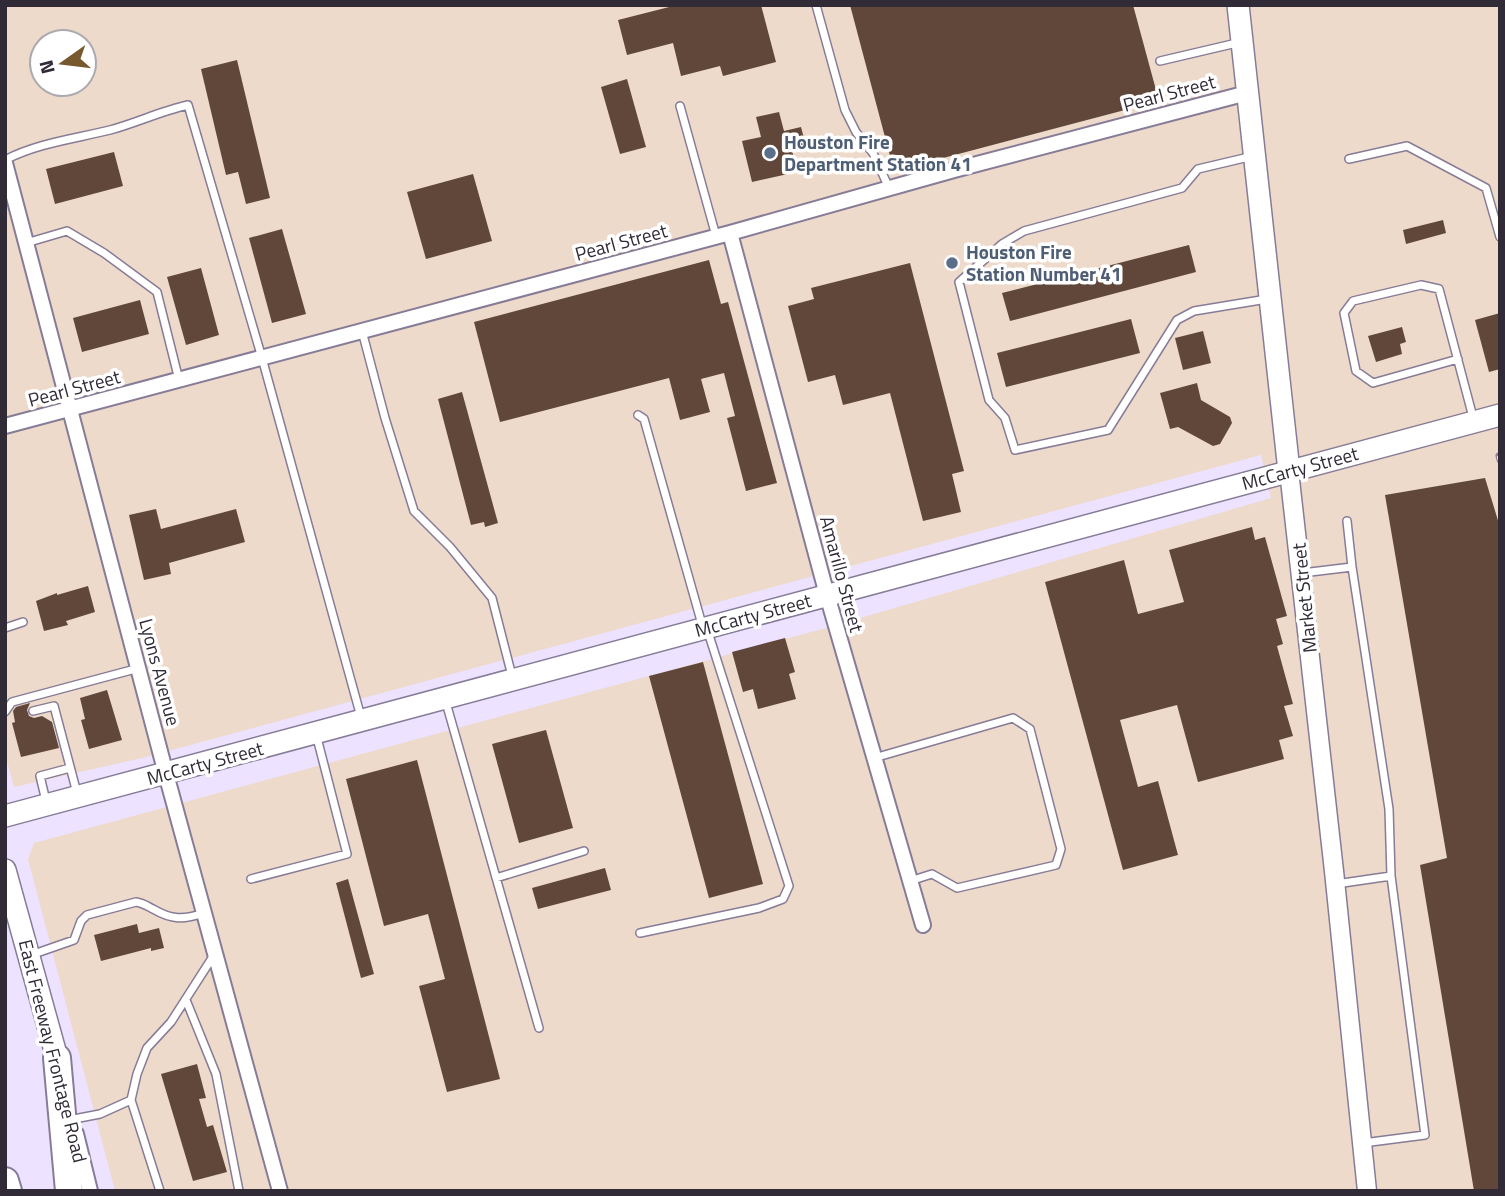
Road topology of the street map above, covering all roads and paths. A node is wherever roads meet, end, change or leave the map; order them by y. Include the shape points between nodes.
1 (816, 5) edge
2 (1238, 5) edge
3 (1241, 41) junction
4 (1160, 61) dead end
5 (1247, 93) junction
6 (680, 106) dead end
7 (1254, 156) junction
8 (1349, 159) dead end
9 (5, 161) edge
10 (889, 188) junction
11 (723, 234) junction
12 (1500, 237) edge
13 (26, 243) junction
14 (1271, 299) junction
15 (362, 331) junction
16 (262, 358) junction
17 (1458, 359) junction
18 (179, 380) junction
19 (71, 408) junction
20 (638, 415) dead end
21 (1500, 415) edge
22 (1474, 421) junction
23 (5, 426) edge
24 (1289, 471) junction
25 (1347, 521) dead end
26 (1352, 567) junction
27 (1301, 573) junction
28 (827, 595) junction
29 (23, 622) dead end
30 (5, 628) edge
31 (705, 628) junction
32 (139, 668) junction
33 (513, 680) junction
34 (50, 692) junction
35 (444, 699) junction
36 (54, 706) junction
37 (33, 711) dead end
38 (8, 714) edge
39 (362, 721) junction
40 (316, 734) junction
41 (874, 758) junction
42 (70, 768) junction
43 (166, 774) junction
44 (79, 797) junction
45 (47, 805) junction
46 (5, 816) edge
47 (584, 851) dead end
48 (5, 870) edge
49 (1391, 876) junction
50 (496, 878) junction
51 (251, 879) dead end
52 (910, 881) junction
53 (1336, 884) junction
54 (12, 911) edge
55 (205, 913) junction
56 (923, 925) dead end
57 (640, 933) dead end
58 (216, 953) junction
59 (30, 956) junction
60 (186, 1000) junction
61 (539, 1028) dead end
62 (57, 1058) junction
63 (131, 1100) junction
64 (74, 1119) junction
65 (1362, 1143) junction
66 (5, 1181) edge
67 (8, 1191) edge
68 (69, 1191) edge
69 (89, 1191) edge
70 (160, 1191) edge
71 (239, 1191) edge
72 (280, 1191) edge
73 (1367, 1191) edge

1 - 10 lane via 845,110
2 - 3 main road, Market Street
3 - 4 lane
3 - 5 main road, Market Street
5 - 7 main road, Market Street
5 - 10 street, Pearl Street
6 - 11 lane
7 - 14 main road, Market Street
7 - 14 lane via 1198,169 1182,188 1024,231 959,282 989,400 1005,418 1015,450 1108,429 1177,320 1194,311
8 - 12 lane via 1407,146 1486,188
9 - 13 street, Lyons Avenue
9 - 16 lane via 28,148 110,130 188,105
10 - 11 street, Pearl Street
11 - 15 street, Pearl Street
11 - 28 street, Amarillo Street
13 - 18 lane via 67,231 157,292
13 - 19 street, Lyons Avenue
14 - 24 main road, Market Street
15 - 16 street, Pearl Street
15 - 33 lane via 414,511 492,598
16 - 18 street, Pearl Street
16 - 39 lane
17 - 17 lane via 1438,289 1421,285 1353,301 1344,313 1356,371 1373,383
17 - 22 lane
18 - 19 street, Pearl Street
19 - 23 street, Pearl Street
19 - 32 street, Lyons Avenue
20 - 31 lane via 644,419
21 - 22 main road, McCarty Street
22 - 24 main road, McCarty Street
24 - 27 street, Market Street
24 - 28 main road, McCarty Street
25 - 26 lane
26 - 27 lane
26 - 49 lane via 1389,809
27 - 53 street, Market Street
28 - 31 main road, McCarty Street
28 - 41 street, Amarillo Street
29 - 30 lane
31 - 33 main road, McCarty Street
31 - 57 lane via 789,886 783,899 759,908
32 - 34 lane
32 - 43 street, Lyons Avenue
33 - 35 main road, McCarty Street
34 - 36 lane
34 - 38 lane via 12,702
35 - 39 main road, McCarty Street
35 - 50 lane
36 - 37 lane
36 - 42 lane
39 - 40 main road, McCarty Street
40 - 43 main road, McCarty Street
40 - 51 lane via 347,855
41 - 52 street, Amarillo Street
41 - 52 lane via 1013,718 1030,729 1061,849 1056,865 957,888 932,874
42 - 44 lane
42 - 45 lane via 40,776
43 - 44 main road, McCarty Street
43 - 55 street, Lyons Avenue
44 - 45 main road, McCarty Street
45 - 46 main road, McCarty Street
47 - 50 lane
48 - 54 main road, East Freeway Frontage Road
49 - 53 lane
49 - 65 lane via 1426,1135
50 - 61 lane
52 - 56 street, Amarillo Street
53 - 65 street, Market Street
54 - 59 main road, East Freeway Frontage Road
55 - 58 street, Lyons Avenue
55 - 59 lane via 170,918 136,902 87,915 74,940
58 - 60 lane
58 - 72 street, Lyons Avenue
59 - 62 main road, East Freeway Frontage Road
60 - 63 lane via 148,1048
60 - 71 lane via 216,1074
62 - 64 street, East Freeway Frontage Road
62 - 68 highway
63 - 64 lane
63 - 70 lane
64 - 69 street, East Freeway Frontage Road
65 - 73 street, Market Street
66 - 67 highway

